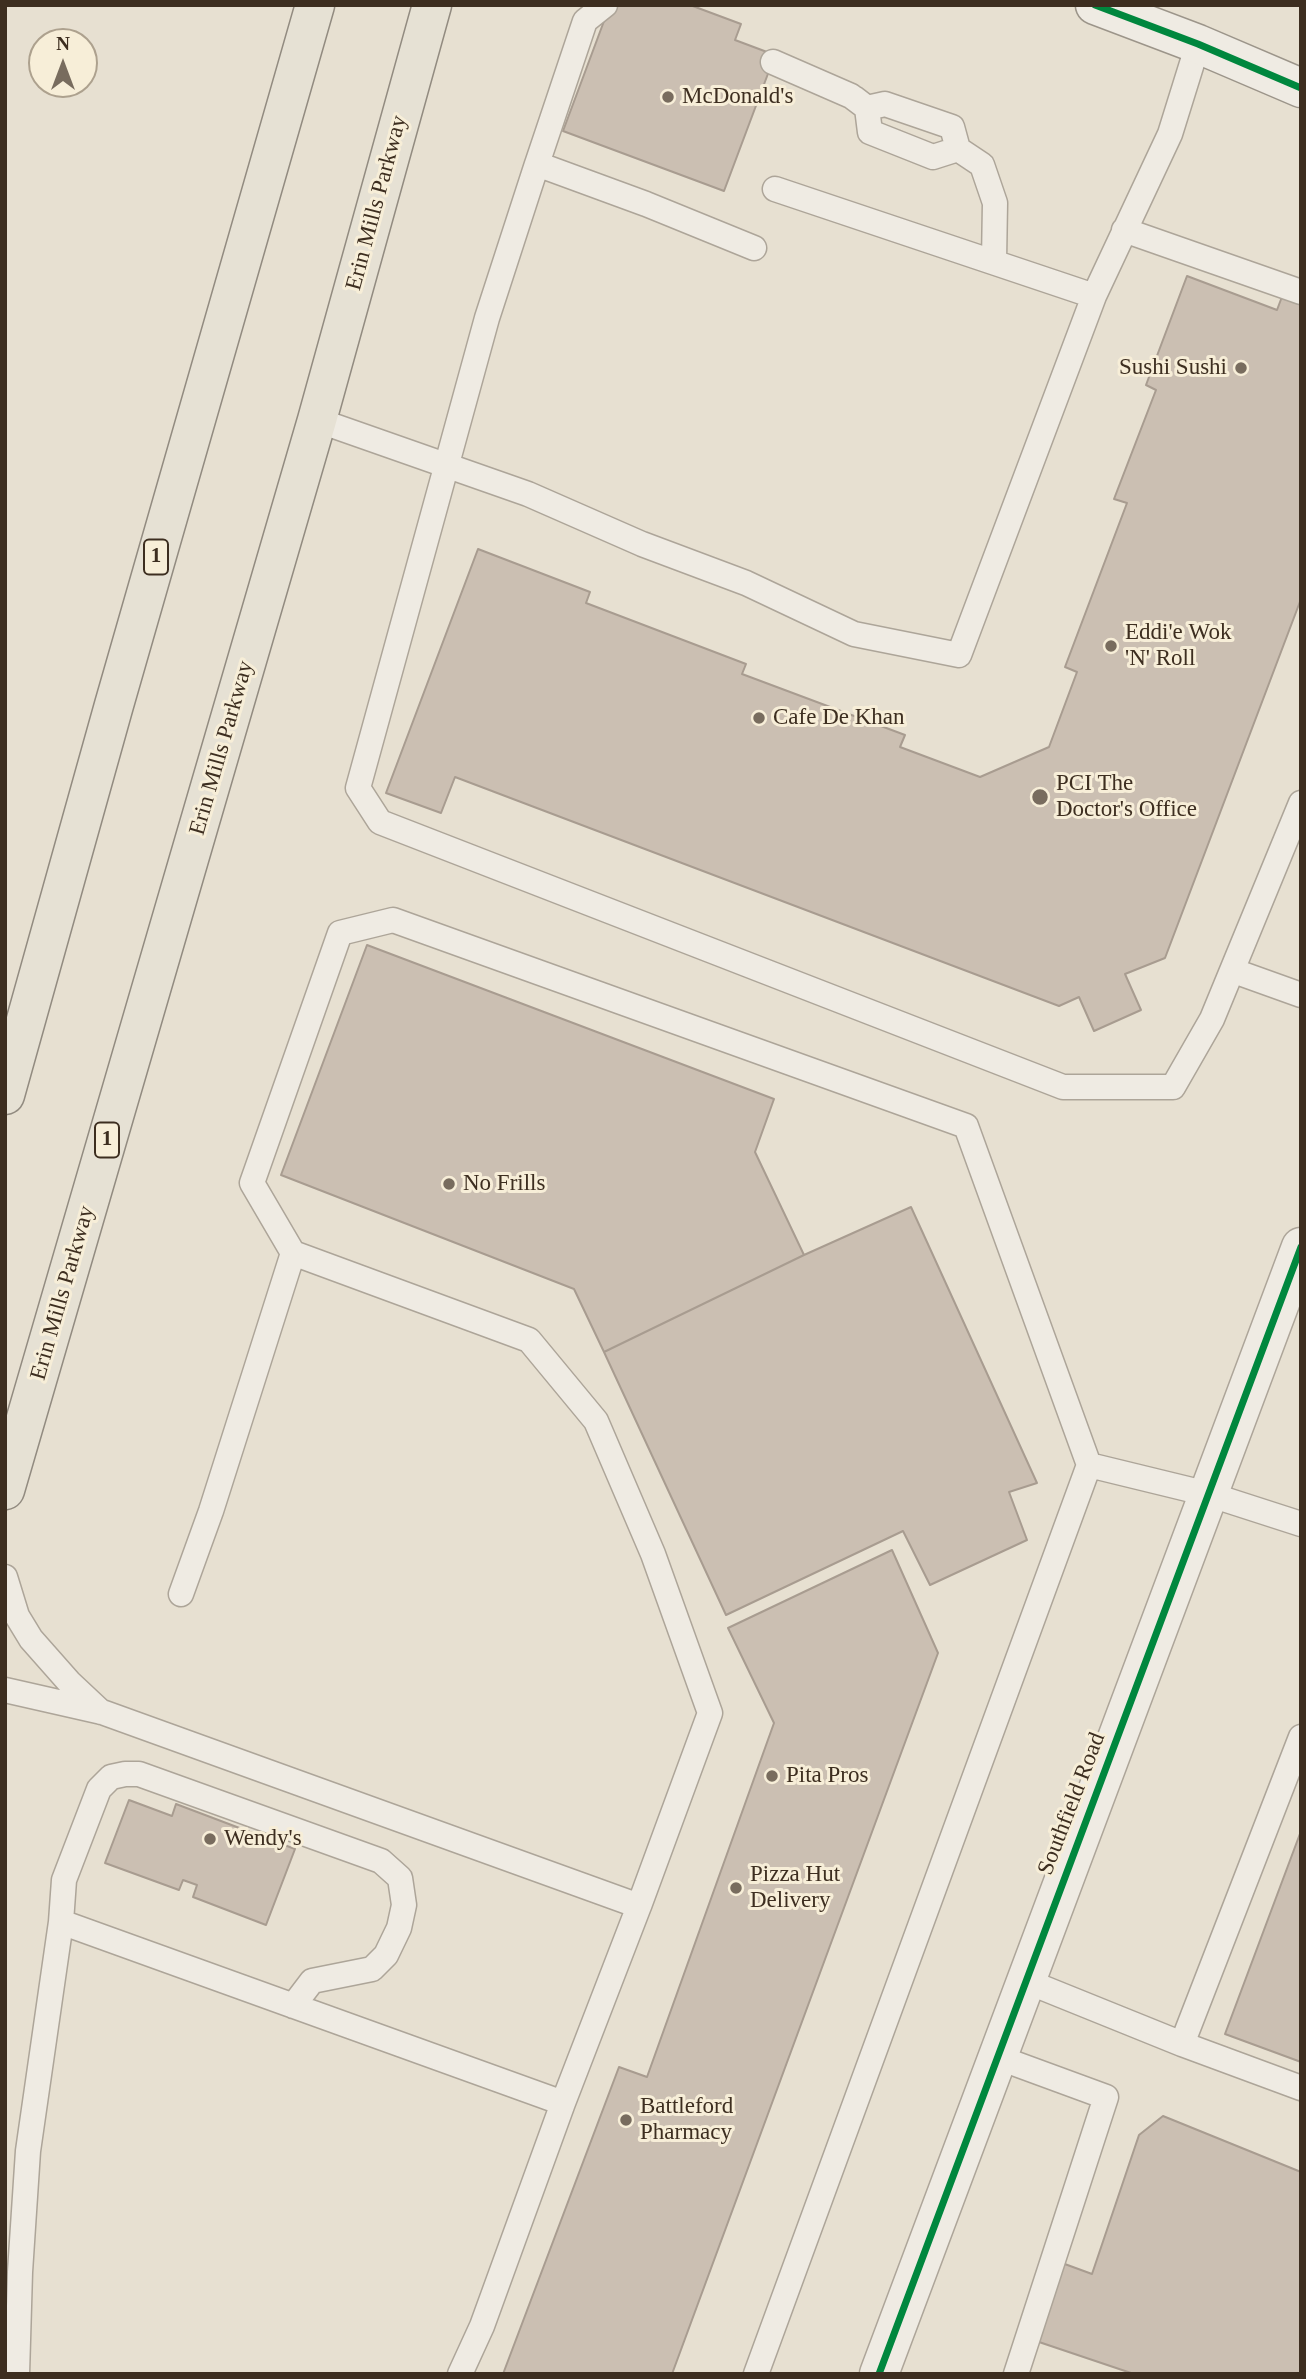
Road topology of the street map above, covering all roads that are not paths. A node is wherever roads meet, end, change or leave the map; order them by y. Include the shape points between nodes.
1 (432, 5) edge
2 (605, 5) edge
3 (1095, 5) edge
4 (311, 10) edge
5 (1198, 44) junction
6 (773, 62) dead end
7 (1301, 88) edge
8 (867, 108) junction
9 (958, 149) junction
10 (537, 164) junction
11 (775, 189) dead end
12 (1124, 230) junction
13 (754, 248) dead end
14 (994, 261) junction
15 (1301, 292) edge
16 (1094, 296) junction
17 (317, 420) junction
18 (446, 466) junction
19 (1301, 803) edge
20 (1234, 971) junction
21 (1301, 995) edge
22 (5, 1095) edge
23 (1301, 1247) edge
24 (293, 1253) junction
25 (1089, 1465) junction
26 (5, 1490) edge
27 (1208, 1494) junction
28 (1301, 1524) edge
29 (5, 1577) edge
30 (181, 1594) dead end
31 (5, 1690) edge
32 (102, 1712) junction
33 (1301, 1737) edge
34 (639, 1906) junction
35 (61, 1922) junction
36 (1026, 1981) junction
37 (293, 2006) junction
38 (1182, 2044) junction
39 (997, 2057) junction
40 (1301, 2088) edge
41 (563, 2103) junction
42 (17, 2374) edge
43 (460, 2374) edge
44 (756, 2374) edge
45 (878, 2374) edge
46 (1016, 2374) edge

1 - 17 main road, Erin Mills Parkway / 1
2 - 10 lane via 585,21
3 - 5 street
4 - 22 main road, 1
5 - 7 street
5 - 12 lane via 1170,134
6 - 8 lane via 851,96
8 - 9 lane via 885,104 952,127
8 - 9 lane via 870,132 933,157
9 - 14 lane via 982,165 995,203
10 - 13 lane
10 - 18 lane
11 - 14 lane
12 - 15 lane
12 - 16 lane
14 - 16 lane
16 - 18 lane via 959,655 855,634 746,583 528,494
17 - 18 lane
17 - 26 main road, Erin Mills Parkway / 1
18 - 20 lane via 358,788 380,822 1063,1087 1173,1087
19 - 20 lane
20 - 21 lane
23 - 27 street, Southfield Road
24 - 25 lane via 252,1183 340,933 393,920 966,1126
24 - 30 lane
24 - 34 lane via 529,1340 596,1421 653,1554 710,1713
25 - 27 lane
25 - 44 lane
27 - 28 lane
27 - 36 street, Southfield Road
29 - 32 lane via 17,1616 31,1639
31 - 32 lane
32 - 34 lane
33 - 38 lane
34 - 41 lane
35 - 37 lane
35 - 37 lane via 64,1880 99,1789 111,1777 125,1774 139,1774 381,1861 400,1878 404,1905 386,1955 372,1969 312,1981
35 - 42 lane via 28,2151
36 - 38 lane
36 - 39 street, Southfield Road
37 - 41 lane
38 - 40 lane
39 - 45 street, Southfield Road
39 - 46 lane via 1106,2097
41 - 43 lane via 482,2326

